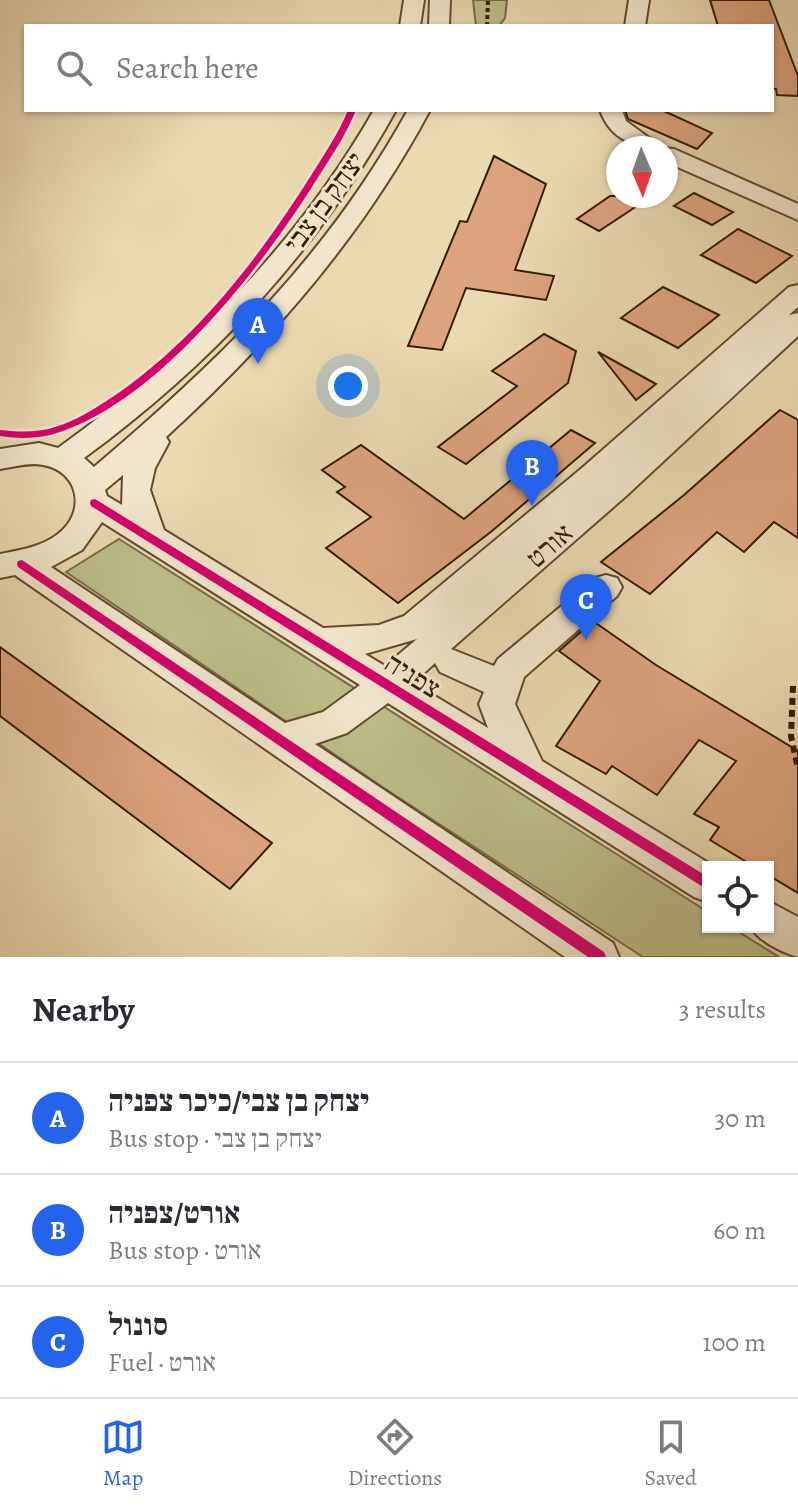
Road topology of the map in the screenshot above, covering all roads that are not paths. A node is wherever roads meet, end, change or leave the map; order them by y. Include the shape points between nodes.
1 (414, 0) edge
2 (440, 0) edge
3 (639, 0) edge
4 (410, 24) edge
5 (439, 24) edge
6 (635, 24) edge
7 (384, 112) edge
8 (418, 112) edge
9 (612, 112) edge
10 (634, 136) edge
11 (678, 159) edge
12 (798, 213) edge
13 (798, 293) edge
14 (798, 321) edge
15 (164, 425) junction
16 (4, 455) edge
17 (62, 460) junction
18 (94, 494) junction
19 (152, 538) junction
20 (11, 565) edge
21 (606, 587) dead end
22 (314, 641) junction
23 (452, 662) dead end
24 (385, 686) junction
25 (504, 686) junction
26 (280, 740) junction
27 (530, 775) junction
28 (702, 880) edge
29 (774, 924) edge
30 (798, 939) edge
31 (588, 954) edge

1 - 4 street
2 - 5 street
3 - 6 street
7 - 17 street, יצחק בן צבי via 333,197 227,321 129,413
8 - 15 street, יצחק בן צבי via 395,159 330,252 245,348
9 - 10 street via 616,124
11 - 12 street
13 - 22 street, אורט via 416,625 385,639 351,644
14 - 24 street, אורט
15 - 18 street, יצחק בן צבי
15 - 19 street via 132,487
16 - 17 street
17 - 18 street, צפניה via 81,470
18 - 19 street, צפניה
18 - 20 street via 89,523 73,541 50,555
19 - 22 street, צפניה
20 - 26 street
21 - 25 street via 510,669
22 - 24 street, צפניה
23 - 25 street
24 - 26 street, אורט via 334,723
24 - 27 street, צפניה
25 - 27 street via 497,704
26 - 31 street
27 - 28 street, צפניה
29 - 30 street

